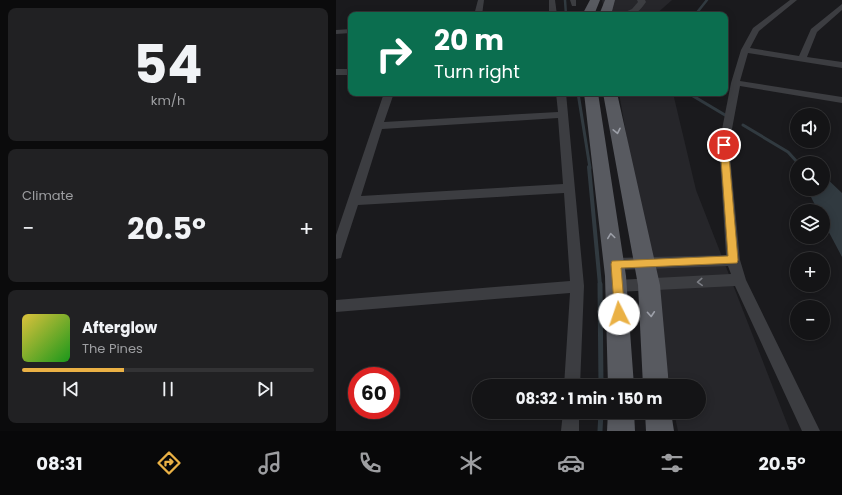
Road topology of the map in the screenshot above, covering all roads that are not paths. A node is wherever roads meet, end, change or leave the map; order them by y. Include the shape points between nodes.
1 (481, 0) edge
2 (552, 0) edge
3 (595, 0) edge
4 (610, 0) edge
5 (641, 0) edge
6 (794, 0) edge
7 (840, 10) edge
8 (479, 12) edge
9 (553, 12) edge
10 (589, 12) edge
11 (606, 12) edge
12 (632, 12) edge
13 (348, 31) edge
14 (336, 32) edge
15 (745, 50) junction
16 (802, 59) junction
17 (842, 65) edge
18 (336, 72) edge
19 (348, 72) edge
20 (735, 83) junction
21 (388, 96) edge
22 (561, 96) edge
23 (591, 96) edge
24 (611, 96) edge
25 (842, 100) edge
26 (563, 115) junction
27 (378, 126) junction
28 (570, 188) junction
29 (353, 201) junction
30 (336, 254) edge
31 (733, 260) junction
32 (645, 262) junction
33 (616, 264) junction
34 (739, 280) junction
35 (649, 285) junction
36 (577, 286) junction
37 (617, 286) junction
38 (336, 306) edge
39 (572, 379) edge
40 (621, 379) edge
41 (656, 379) edge
42 (571, 419) edge
43 (621, 419) edge
44 (659, 419) edge
45 (570, 431) edge
46 (621, 431) edge
47 (660, 431) edge
48 (811, 431) edge

1 - 8 street
2 - 9 street
3 - 10 main road
4 - 11 main road
5 - 12 street
6 - 15 street via 756,30
7 - 16 street via 814,31
13 - 14 street
15 - 16 street
15 - 20 street
16 - 17 street
18 - 19 street
20 - 25 street
20 - 31 street via 724,145
21 - 27 street
22 - 26 street
33 -> 23 main road
24 -> 32 main road
26 - 27 street
26 - 28 street
27 - 29 street
28 - 29 street
28 - 36 street
29 - 30 street
31 - 32 street
31 - 34 street
32 - 33 street
32 - 35 main road
33 - 37 main road
34 -> 35 street
34 - 48 street
35 - 37 street
35 -> 41 main road
36 - 38 street
36 - 39 street
37 - 40 main road
42 - 45 street
43 - 46 main road
44 - 47 main road

